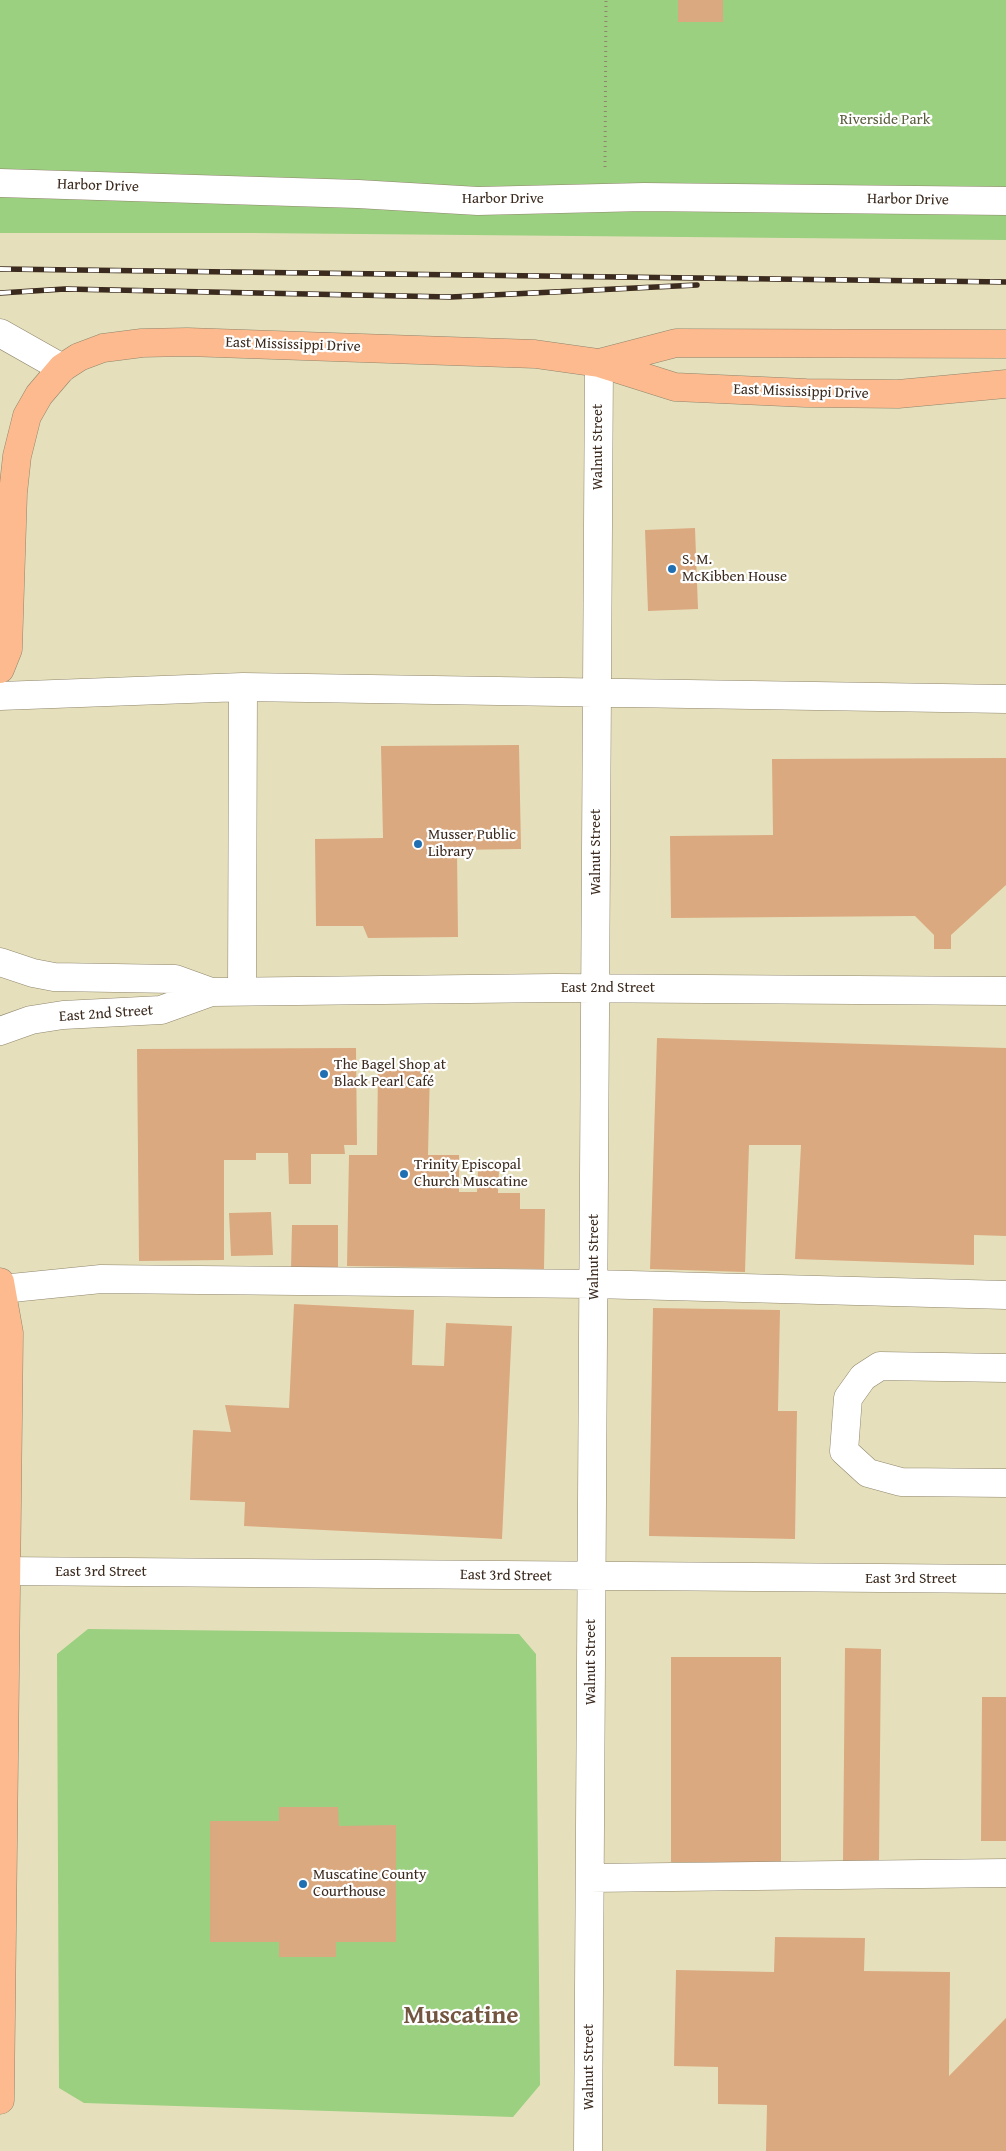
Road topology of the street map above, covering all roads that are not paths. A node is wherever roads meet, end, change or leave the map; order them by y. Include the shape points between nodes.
1 (0, 184) edge
2 (1006, 201) edge
3 (0, 333) edge
4 (1006, 344) edge
5 (599, 363) junction
6 (62, 368) junction
7 (1006, 384) edge
8 (0, 669) edge
9 (243, 688) junction
10 (597, 693) junction
11 (0, 696) edge
12 (1006, 699) edge
13 (0, 962) edge
14 (595, 988) junction
15 (242, 991) junction
16 (1006, 991) edge
17 (211, 992) junction
18 (0, 1031) edge
19 (593, 1284) junction
20 (1, 1286) edge
21 (1006, 1295) edge
22 (1006, 1368) edge
23 (1006, 1483) edge
24 (3, 1571) edge
25 (592, 1577) junction
26 (1006, 1579) edge
27 (1006, 1873) edge
28 (590, 1878) junction
29 (0, 2100) edge
30 (588, 2151) edge

1 - 2 street, Harbor Drive via 358,194 478,201 605,198
3 - 6 street
4 - 5 main road, East Mississippi Drive via 676,343
5 - 6 main road, East Mississippi Drive via 536,354 187,342 103,348
5 - 7 main road, East Mississippi Drive via 674,387 806,394 898,394
5 - 10 street, Walnut Street
6 - 8 main road, East Mississippi Drive via 39,395 27,416 17,456 8,649
9 - 10 street
9 - 11 street
9 - 15 street
10 - 12 street
10 - 14 street, Walnut Street
13 - 17 street, East 2nd Street via 54,976 175,979
14 - 15 street, East 2nd Street
14 - 16 street, East 2nd Street
14 - 19 street, Walnut Street
15 - 17 street, East 2nd Street
17 - 18 street, East 2nd Street via 161,1010 63,1015 31,1020
19 - 20 street via 101,1279
19 - 21 street
19 - 25 street, Walnut Street
20 - 24 main road via 9,1333
22 - 23 street via 880,1366 862,1377 848,1398 844,1451 868,1473 901,1482
24 - 25 street, East 3rd Street
24 - 29 main road
25 - 26 street, East 3rd Street
25 - 28 street, Walnut Street
27 - 28 street
28 - 30 street, Walnut Street

